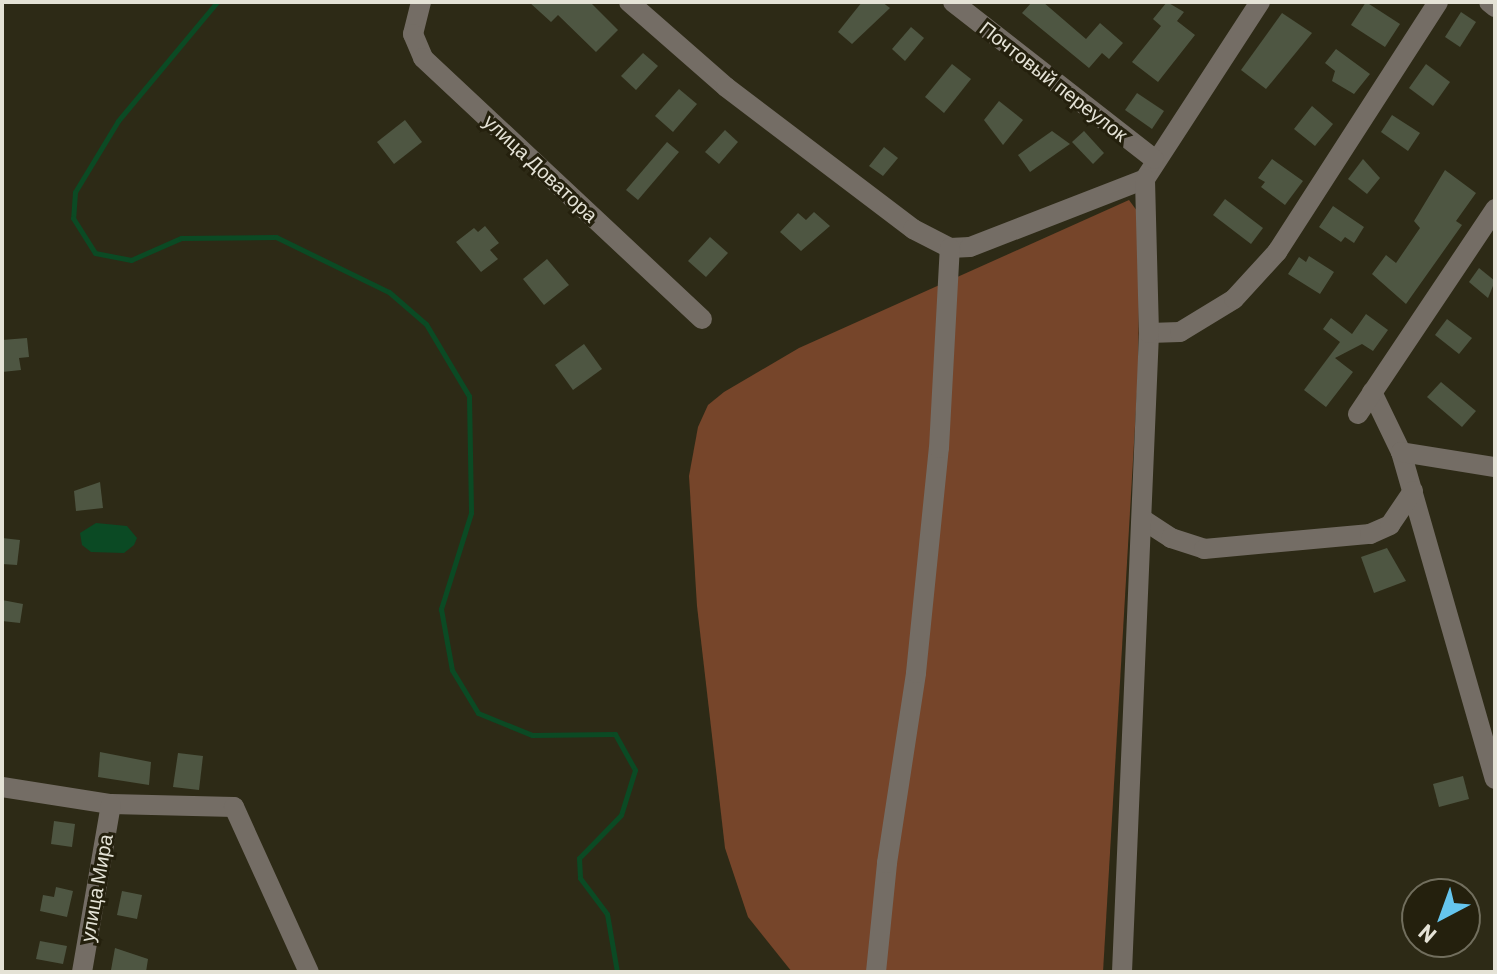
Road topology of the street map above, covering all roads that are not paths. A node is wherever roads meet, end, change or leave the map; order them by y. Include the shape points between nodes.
1 (421, 2) edge
2 (629, 2) edge
3 (953, 2) edge
4 (1260, 2) edge
5 (1438, 2) edge
6 (1489, 2) edge
7 (1495, 7) edge
8 (1154, 159) junction
9 (1145, 179) junction
10 (1495, 209) edge
11 (950, 248) junction
12 (702, 319) dead end
13 (1149, 333) junction
14 (1372, 392) junction
15 (1358, 414) dead end
16 (1401, 452) junction
17 (1495, 467) edge
18 (1413, 491) junction
19 (1142, 519) junction
20 (1495, 779) edge
21 (2, 787) edge
22 (111, 804) junction
23 (1122, 963) edge
24 (82, 972) edge
25 (309, 972) edge
26 (876, 972) edge
27 (1136, 972) edge

1 - 12 street, улица Доватора via 413,34 423,58
2 - 11 street via 726,87 913,229
3 - 8 street, Почтовый переулок
4 - 8 street
5 - 13 street via 1277,252 1234,299 1180,332
6 - 7 street
8 - 9 street
9 - 11 street via 970,247
9 - 13 street
10 - 14 street
11 - 26 street via 939,448 916,673
13 - 19 street
14 - 15 street
14 - 16 street
16 - 17 street
16 - 18 street
18 - 19 street via 1390,525 1370,534 1204,549 1171,538
18 - 20 street
19 - 23 street
21 - 22 street
22 - 24 street, улица Мира
22 - 25 street via 234,807
23 - 27 street

